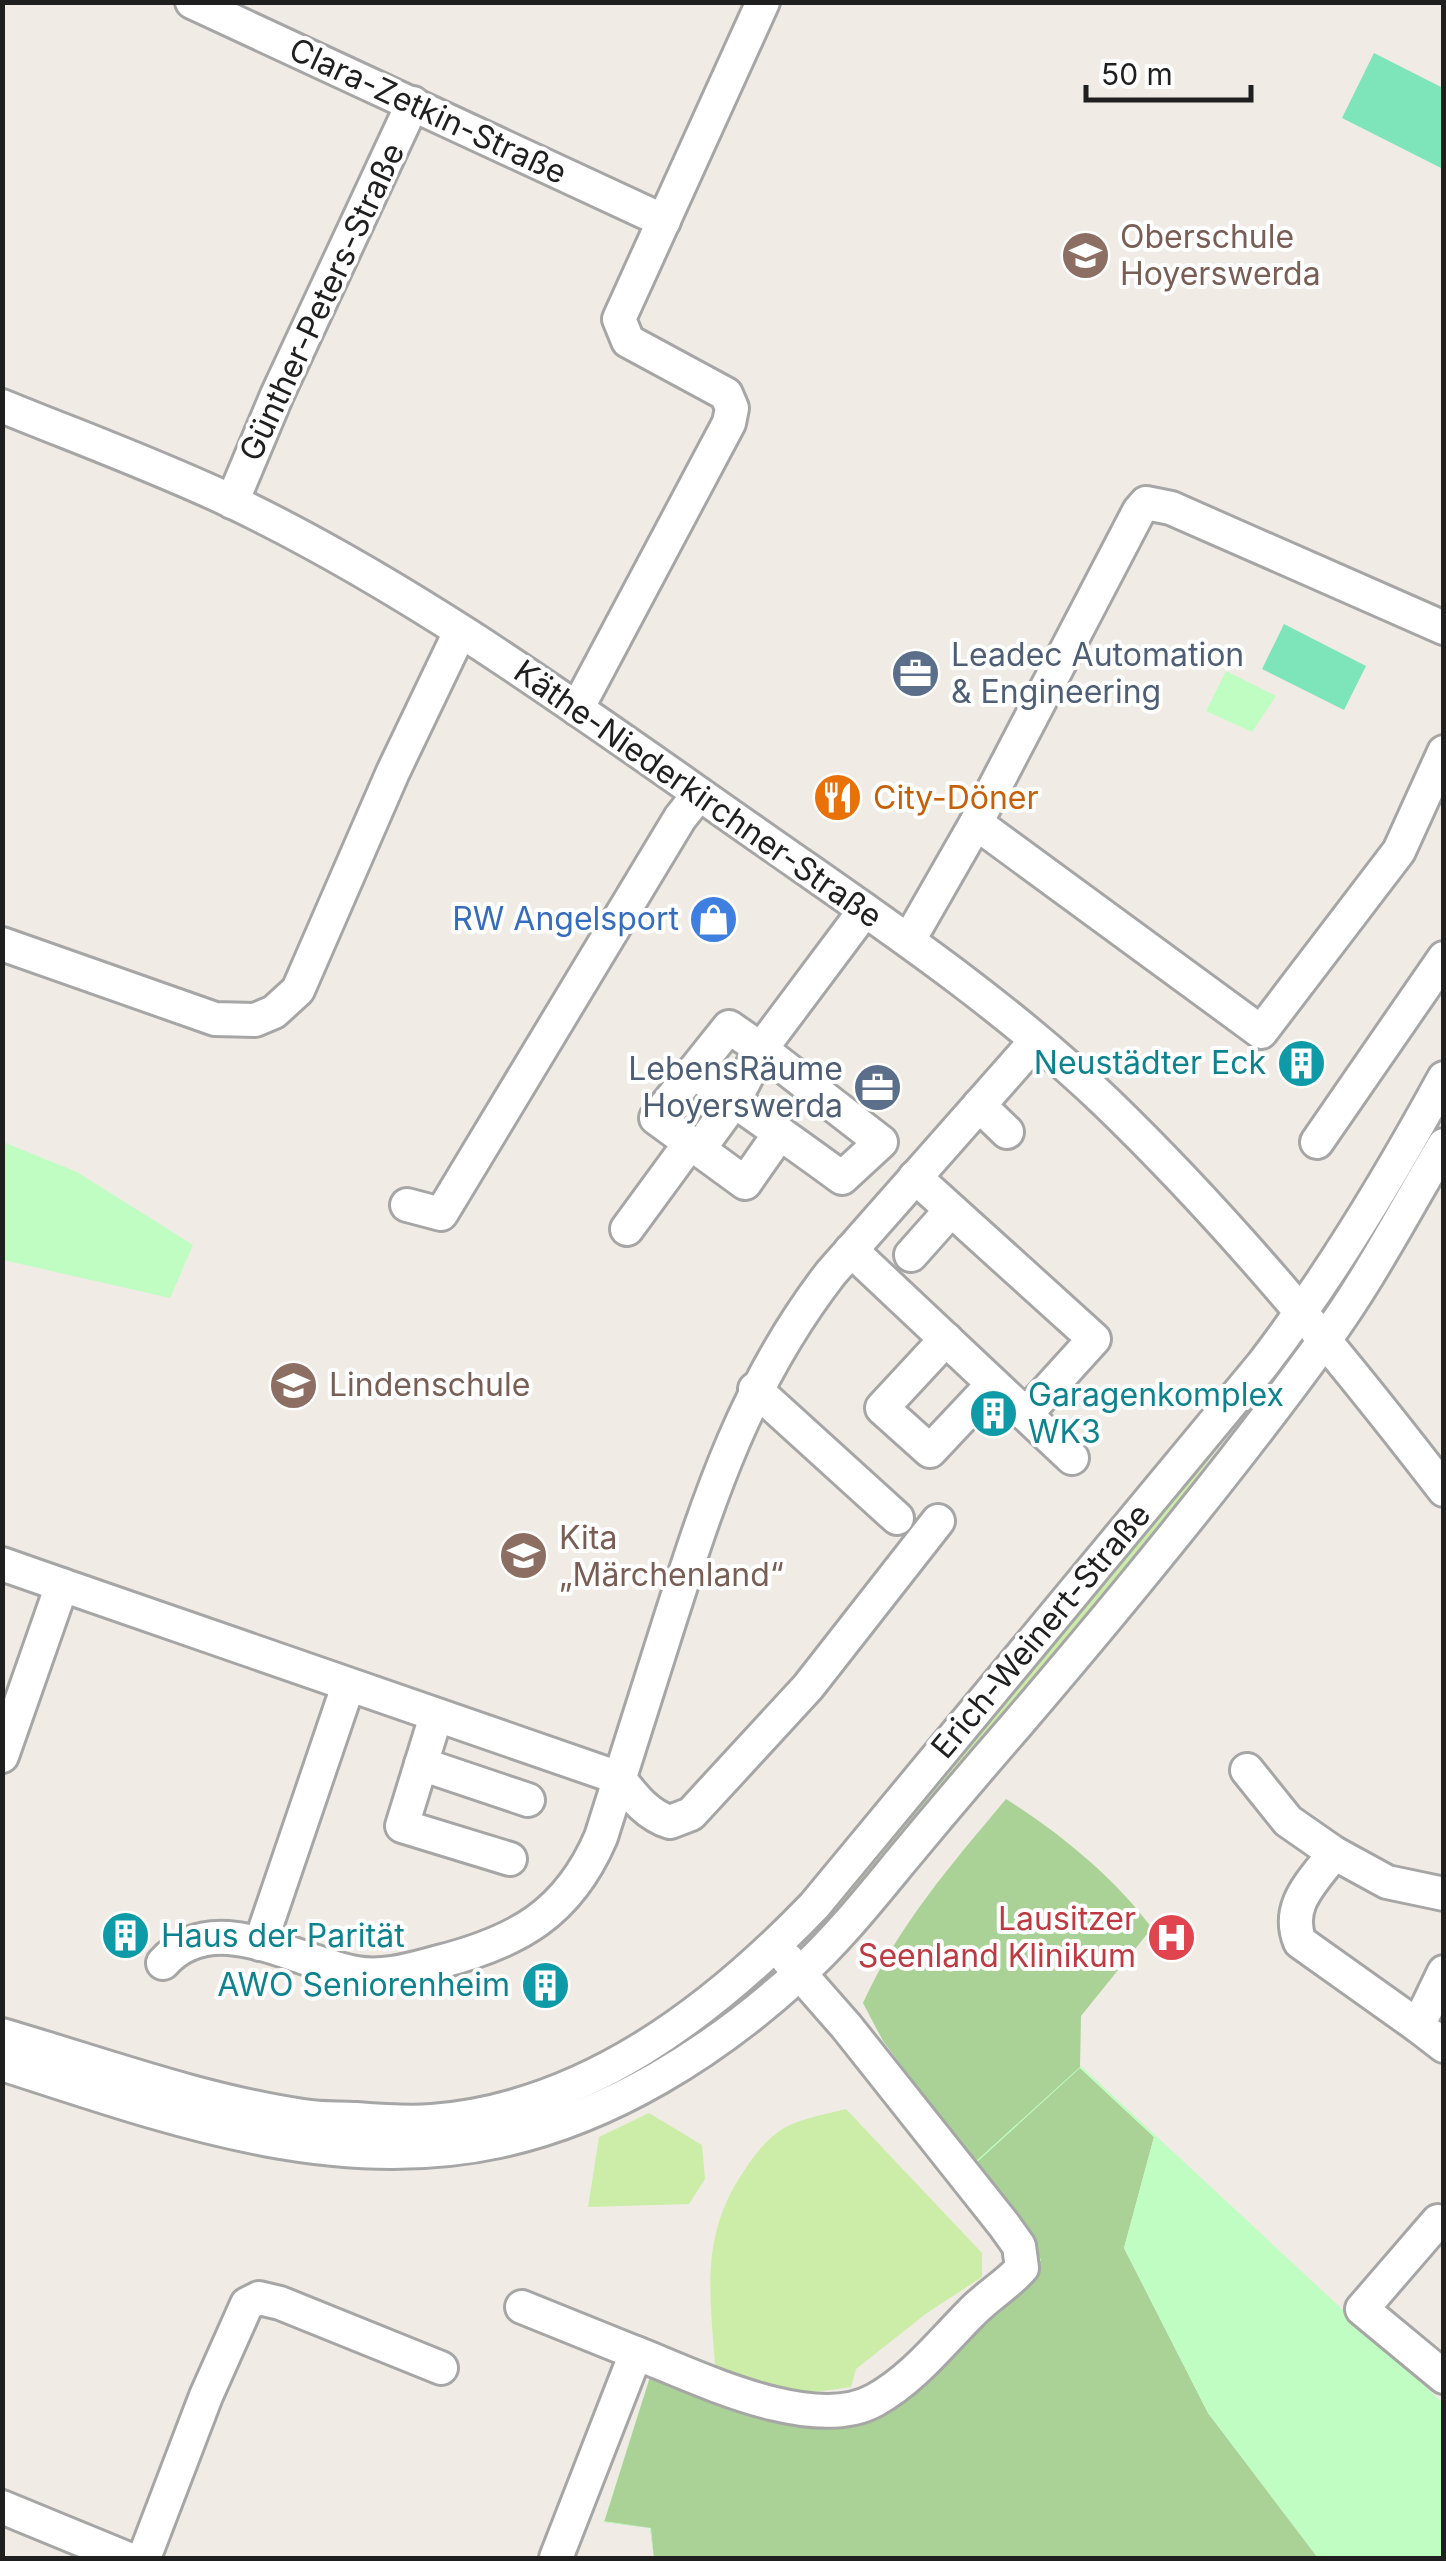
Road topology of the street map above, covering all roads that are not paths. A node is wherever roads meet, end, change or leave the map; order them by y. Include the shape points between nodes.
1 (192, 2) edge
2 (762, 2) edge
3 (414, 104) junction
4 (664, 221) junction
5 (2, 406) edge
6 (232, 502) junction
7 (1444, 628) edge
8 (460, 632) junction
9 (577, 709) junction
10 (1444, 752) edge
11 (699, 794) junction
12 (976, 822) junction
13 (865, 910) junction
14 (909, 940) junction
15 (2, 944) edge
16 (1444, 958) edge
17 (1035, 1042) junction
18 (761, 1049) junction
19 (693, 1072) junction
20 (1444, 1078) edge
21 (734, 1102) junction
22 (979, 1106) junction
23 (1007, 1132) dead end
24 (780, 1133) junction
25 (1317, 1142) dead end
26 (1444, 1145) edge
27 (694, 1146) junction
28 (914, 1177) junction
29 (407, 1205) dead end
30 (952, 1210) junction
31 (627, 1228) dead end
32 (851, 1250) junction
33 (911, 1255) dead end
34 (1303, 1312) junction
35 (946, 1339) junction
36 (1326, 1339) junction
37 (994, 1384) junction
38 (755, 1389) junction
39 (1026, 1414) junction
40 (1072, 1458) dead end
41 (1444, 1490) edge
42 (897, 1518) dead end
43 (938, 1520) dead end
44 (2, 1564) edge
45 (62, 1585) junction
46 (348, 1686) junction
47 (436, 1716) junction
48 (2, 1756) edge
49 (421, 1764) junction
50 (1246, 1770) dead end
51 (619, 1778) junction
52 (528, 1800) dead end
53 (1334, 1853) junction
54 (510, 1859) dead end
55 (1444, 1894) edge
56 (260, 1944) junction
57 (774, 1946) junction
58 (162, 1964) dead end
59 (1444, 1972) edge
60 (800, 1974) junction
61 (2, 2034) edge
62 (1430, 2036) edge
63 (2, 2064) edge
64 (1444, 2225) edge
65 (522, 2307) dead end
66 (636, 2353) junction
67 (441, 2368) dead end
68 (1444, 2377) edge
69 (2, 2507) edge
70 (126, 2558) edge
71 (144, 2558) edge
72 (556, 2558) edge

1 - 3 street, Clara-Zetkin-Straße
2 - 4 street
3 - 4 street, Clara-Zetkin-Straße
3 - 6 street, Günther-Peters-Straße
4 - 9 street via 619,324 628,341 726,394 730,423
5 - 6 street, Käthe-Niederkirchner-Straße
6 - 8 street, Käthe-Niederkirchner-Straße
7 - 12 street via 1171,508 1146,504
8 - 9 street, Käthe-Niederkirchner-Straße
8 - 15 street via 298,990 274,1012 255,1020 216,1019
9 - 11 street, Käthe-Niederkirchner-Straße
10 - 12 street via 1399,852 1261,1032
11 - 13 street, Käthe-Niederkirchner-Straße
11 - 29 street via 442,1214
12 - 14 street
13 - 14 street, Käthe-Niederkirchner-Straße
13 - 18 street
14 - 17 street, Käthe-Niederkirchner-Straße
16 - 25 street
17 - 22 street
17 - 34 street, Käthe-Niederkirchner-Straße via 1105,1101
18 - 19 street via 730,1027
18 - 21 street
18 - 24 street via 881,1142 842,1178
19 - 21 street
19 - 27 street via 656,1118
20 - 34 street, Erich-Weinert-Straße
21 - 24 street
21 - 27 street
22 - 23 street
22 - 28 street
24 - 27 street via 744,1182
26 - 36 street, Erich-Weinert-Straße
27 - 31 street
28 - 30 street
28 - 32 street
30 - 33 street
30 - 39 street via 1094,1339
32 - 35 street
32 - 38 street via 804,1307
34 - 36 street, Käthe-Niederkirchner-Straße
34 - 57 street, Erich-Weinert-Straße
35 - 37 street
35 - 37 street via 882,1408 930,1451
36 - 41 street, Käthe-Niederkirchner-Straße
36 - 60 street, Erich-Weinert-Straße via 1152,1564
37 - 39 street
38 - 42 street
38 - 51 street via 706,1508
39 - 40 street
43 - 51 street via 808,1687 691,1814 663,1820
44 - 45 street
45 - 46 street
45 - 48 street
46 - 47 street
46 - 56 street
47 - 49 street
47 - 51 street
49 - 52 street
49 - 54 street via 402,1826
50 - 53 street via 1288,1820
51 - 56 street via 590,1861 555,1906 518,1936 388,1974 359,1974
53 - 55 street via 1387,1882
53 - 62 street via 1298,1903 1292,1923 1300,1942
56 - 58 street via 199,1939
57 - 60 street
57 - 61 street, Erich-Weinert-Straße via 682,2024 629,2058 513,2105 429,2121 306,2117 242,2104
59 - 62 street
60 - 63 street, Erich-Weinert-Straße via 655,2081 549,2128 442,2150 349,2150 248,2136
60 - 66 street via 1012,2236 1022,2268 914,2371 844,2413 783,2406
64 - 68 street via 1438,2221 1362,2309
65 - 66 street
66 - 72 street
67 - 71 street via 280,2304 259,2298 246,2304
69 - 70 street

